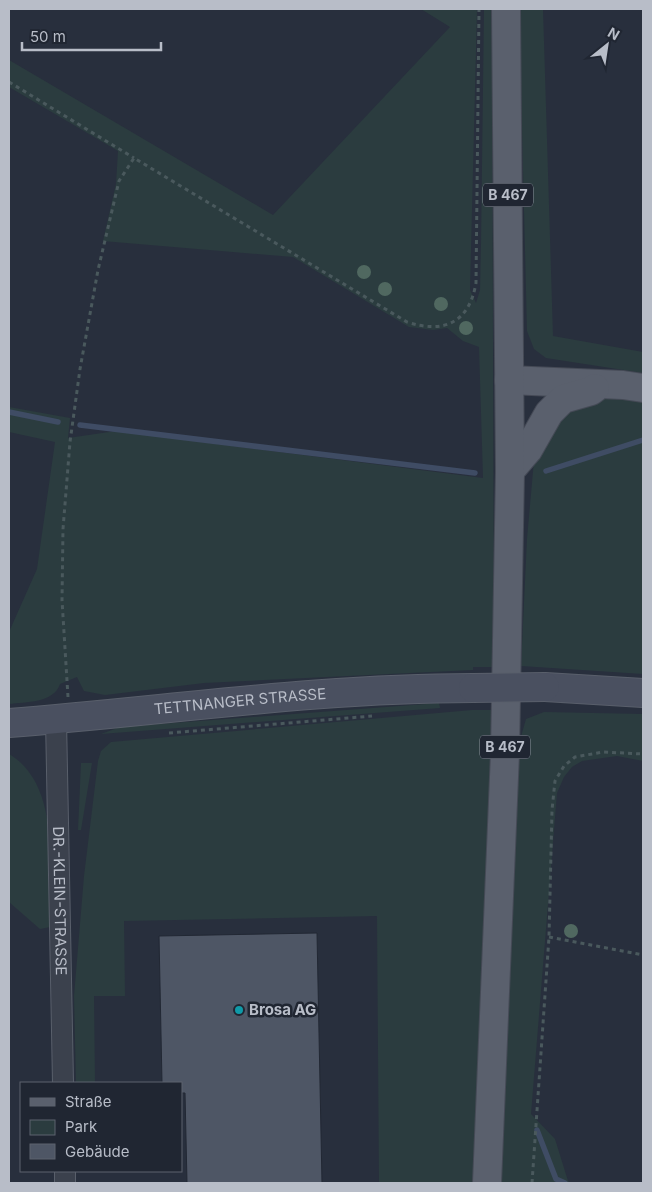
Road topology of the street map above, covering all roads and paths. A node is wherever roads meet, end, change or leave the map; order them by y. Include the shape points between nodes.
1 (479, 9) edge
2 (506, 9) edge
3 (9, 82) edge
4 (134, 158) junction
5 (509, 380) junction
6 (600, 384) junction
7 (643, 388) edge
8 (510, 470) junction
9 (643, 693) edge
10 (378, 715) dead end
11 (63, 718) junction
12 (9, 723) edge
13 (159, 734) dead end
14 (643, 754) edge
15 (549, 937) junction
16 (643, 955) edge
17 (63, 1082) edge
18 (487, 1183) edge
19 (532, 1183) edge

1 - 4 path via 476,283 469,307 463,315 442,327 407,322
2 - 5 main road, B 467
3 - 4 path
4 - 11 path via 119,181 98,270 70,442 63,529
5 - 6 main road
5 - 8 main road, B 467
6 - 7 main road
6 - 8 main road via 591,392 563,400 549,413 528,450
8 - 18 main road, B 467 via 504,772
9 - 11 main road, TETTNANGER STRASSE, bridge via 545,687 416,688 281,696
10 - 13 path
11 - 12 main road, TETTNANGER STRASSE
11 - 17 street, DR.-KLEIN-STRASSE
14 - 15 path via 603,752 575,757 564,766 555,781
15 - 16 path
15 - 19 path

